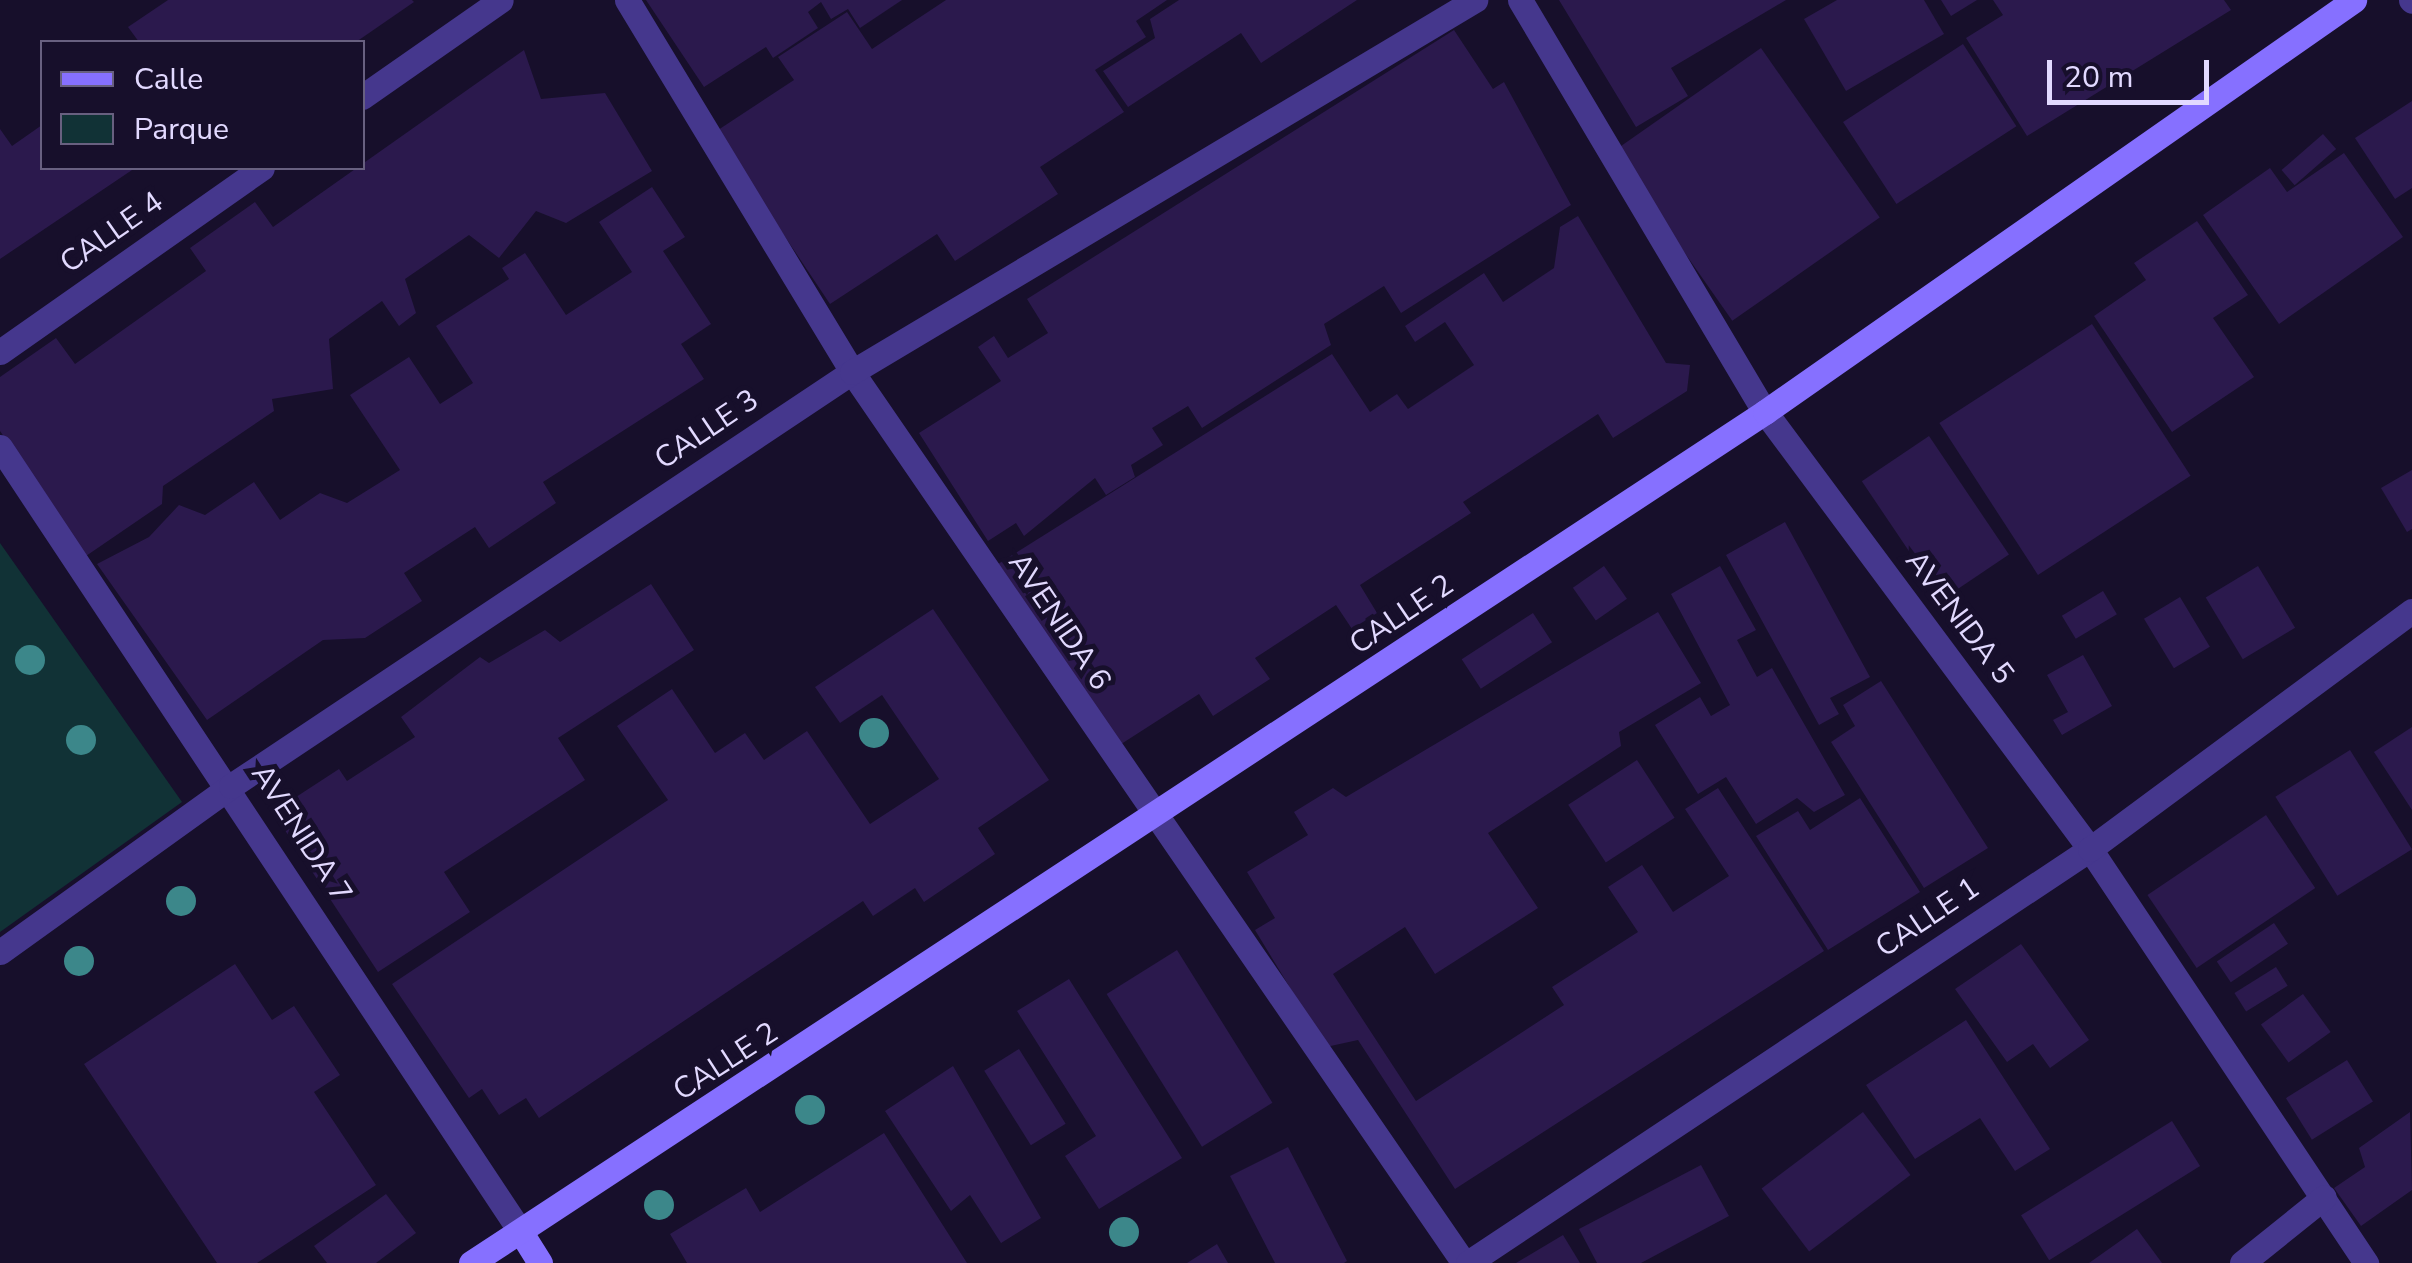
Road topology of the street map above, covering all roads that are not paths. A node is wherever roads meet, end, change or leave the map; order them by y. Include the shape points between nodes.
1 (500, 0) edge
2 (627, 0) edge
3 (1474, 0) edge
4 (1520, 0) edge
5 (2354, 0) edge
6 (365, 95) edge
7 (259, 170) edge
8 (0, 352) edge
9 (852, 372) junction
10 (1764, 412) junction
11 (0, 447) edge
12 (2412, 611) edge
13 (231, 786) junction
14 (1154, 820) junction
15 (2090, 849) junction
16 (0, 952) edge
17 (2324, 1197) junction
18 (522, 1234) junction
19 (471, 1263) edge
20 (540, 1263) edge
21 (1466, 1263) edge
22 (2242, 1263) edge
23 (2366, 1263) edge

1 - 6 street
2 - 9 street, AVENIDA 6
3 - 9 street, CALLE 3
4 - 10 street, AVENIDA 5
5 - 10 main road, CALLE 2
7 - 8 street, CALLE 4
9 - 13 street, CALLE 3
9 - 14 street, AVENIDA 6
10 - 14 main road, CALLE 2
10 - 15 street, AVENIDA 5
11 - 13 street, AVENIDA 7
12 - 15 street, CALLE 1
13 - 16 street, CALLE 3
13 - 18 street, AVENIDA 7
14 - 18 main road, CALLE 2
14 - 21 street, AVENIDA 6
15 - 17 street, AVENIDA 5
15 - 21 street, CALLE 1
17 - 22 street
17 - 23 street, AVENIDA 5
18 - 19 main road, CALLE 2
18 - 20 main road, AVENIDA 7

